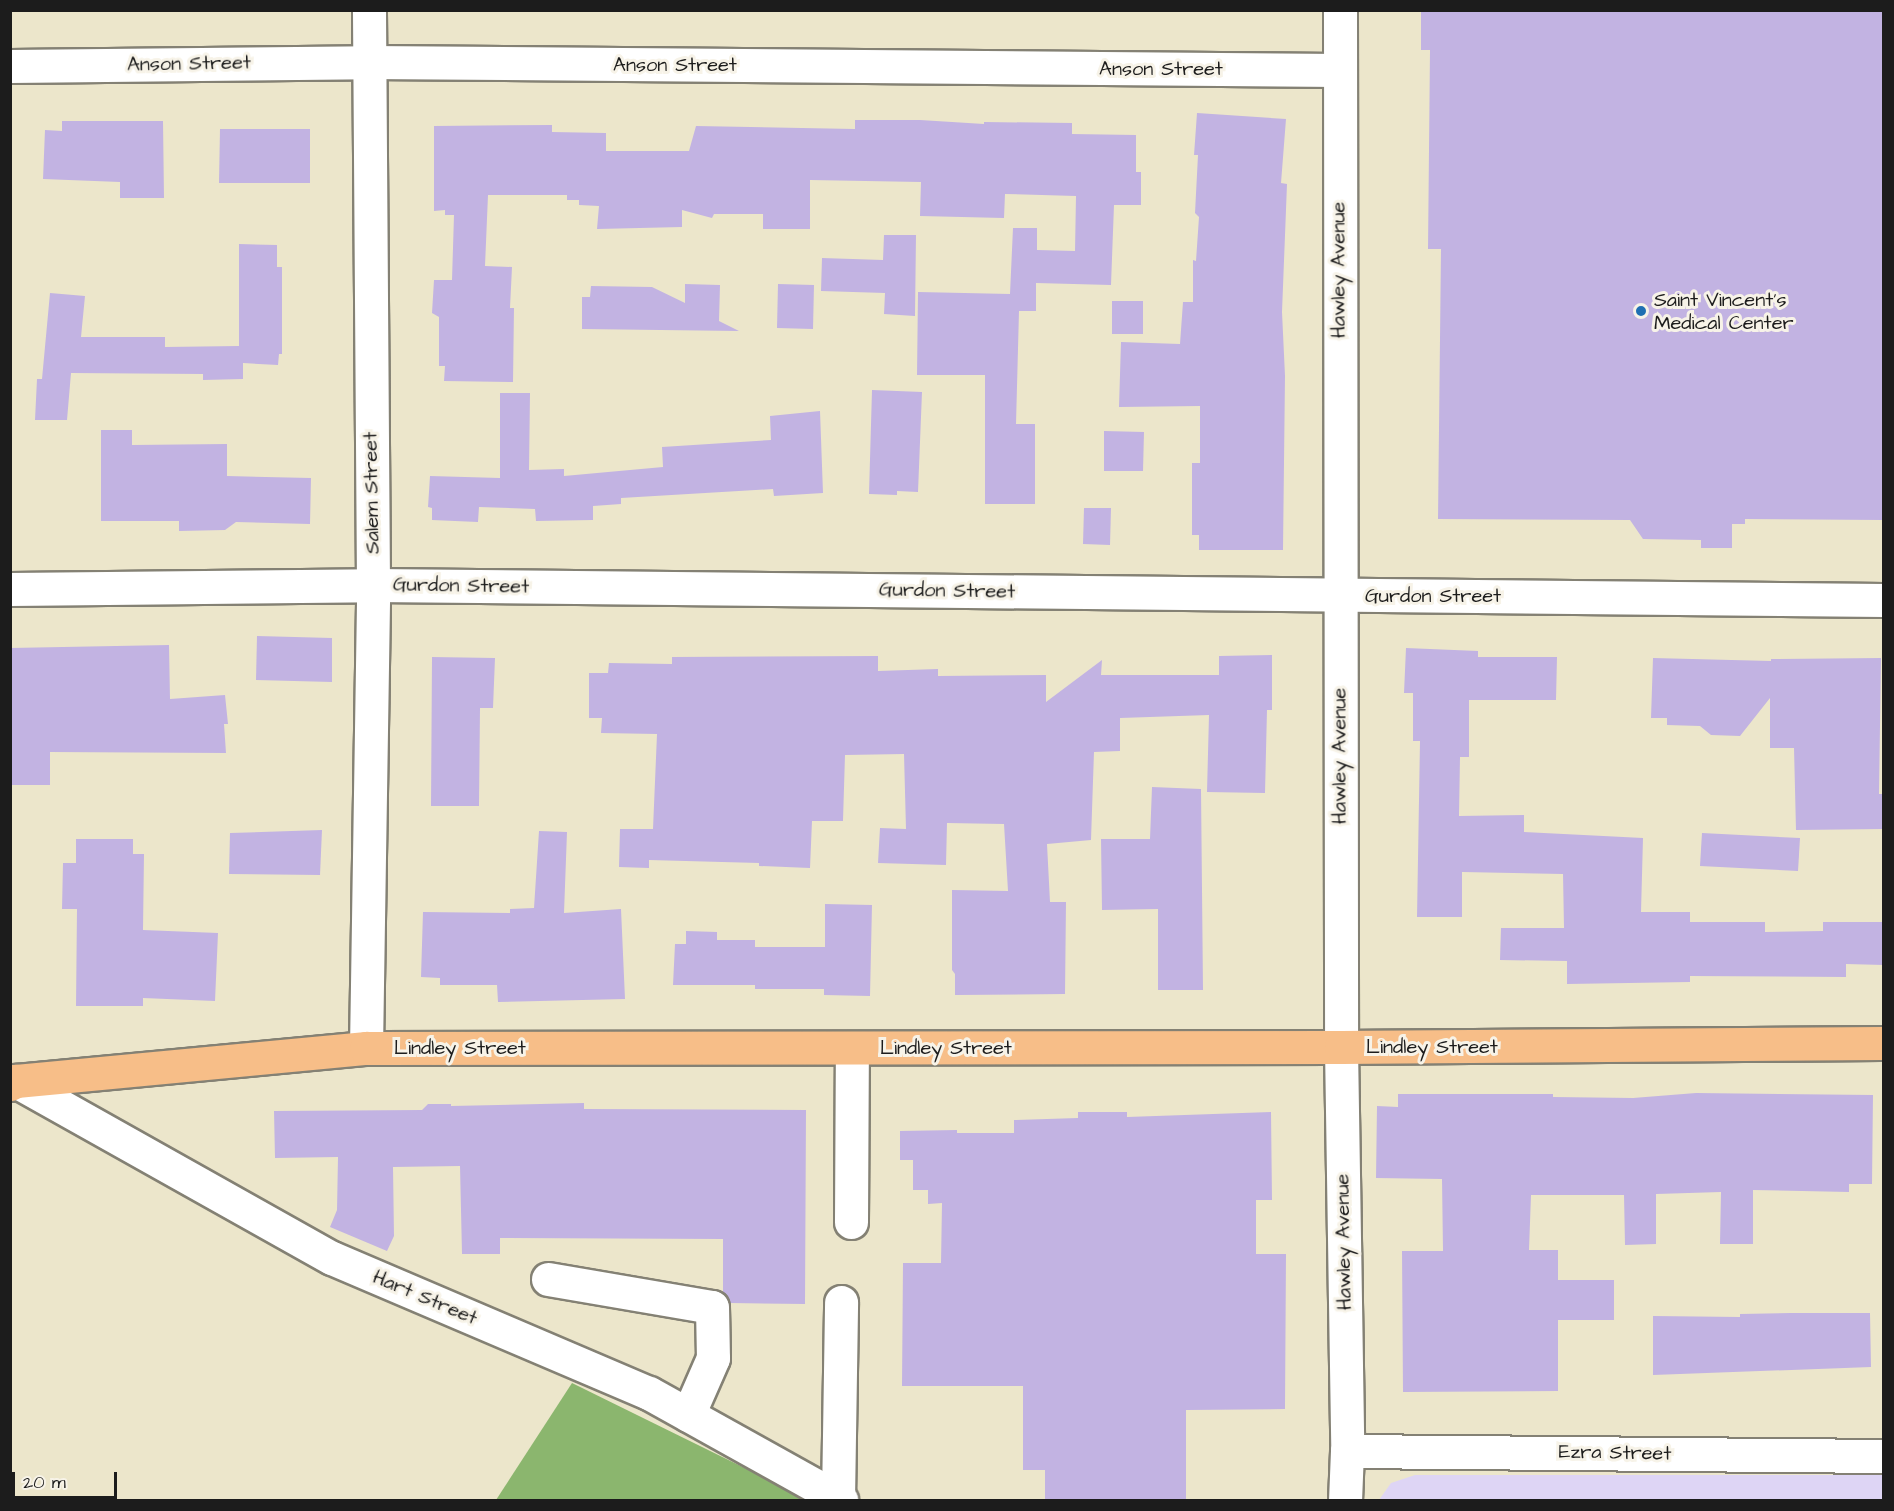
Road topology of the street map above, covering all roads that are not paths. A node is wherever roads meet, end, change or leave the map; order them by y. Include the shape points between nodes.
1 (369, 10) edge
2 (1340, 10) edge
3 (368, 62) junction
4 (10, 66) edge
5 (1339, 70) junction
6 (373, 585) junction
7 (10, 588) edge
8 (1340, 595) junction
9 (1884, 600) edge
10 (1884, 1043) edge
11 (1341, 1047) junction
12 (366, 1048) junction
13 (852, 1048) junction
14 (13, 1082) edge
15 (851, 1222) dead end
16 (548, 1279) dead end
17 (841, 1302) dead end
18 (688, 1415) junction
19 (1347, 1451) junction
20 (1884, 1456) edge
21 (839, 1500) edge
22 (1345, 1500) edge

1 - 3 street, Salem Street
2 - 5 street, Hawley Avenue
3 - 4 street, Anson Street
3 - 5 street, Anson Street
3 - 6 street, Salem Street
5 - 8 street, Hawley Avenue
6 - 7 street, Gurdon Street
6 - 8 street, Gurdon Street
6 - 12 street, Salem Street
8 - 9 street, Gurdon Street
8 - 11 street, Hawley Avenue
10 - 11 main road, Lindley Street
11 - 13 main road, Lindley Street
11 - 19 street, Hawley Avenue
12 - 13 main road, Lindley Street
12 - 14 main road, Lindley Street
13 - 15 street
14 - 18 street, Hart Street via 332,1258 649,1393
16 - 18 street via 711,1307 713,1358
17 - 21 street
18 - 21 street, Hart Street
19 - 20 street, Ezra Street
19 - 22 street, Hawley Avenue

